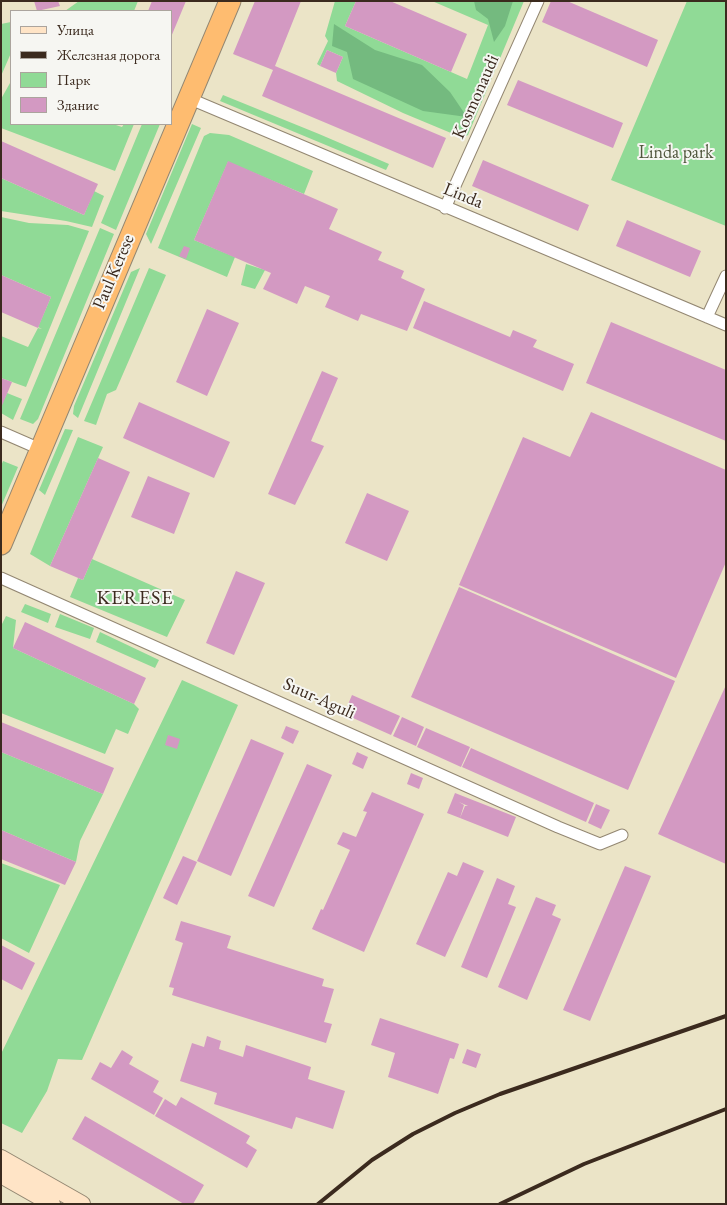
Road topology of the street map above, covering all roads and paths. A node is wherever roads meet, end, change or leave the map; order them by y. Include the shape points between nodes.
1 (230, 1) edge
2 (538, 1) edge
3 (188, 98) junction
4 (445, 208) junction
5 (726, 276) edge
6 (707, 317) junction
7 (726, 325) edge
8 (1, 432) edge
9 (40, 449) junction
10 (1, 544) edge
11 (1, 578) edge
12 (622, 835) dead end
13 (4, 1168) edge
14 (52, 1204) edge
15 (82, 1204) edge

1 - 3 highway, Paul Kerese
2 - 4 street, Kosmonaudi
3 - 4 street, Linda
3 - 9 highway, Paul Kerese
4 - 6 street, Linda
5 - 6 street
6 - 7 street, Linda
8 - 9 street
9 - 10 highway, Paul Kerese
11 - 12 street, Suur-Aguli via 558,827 600,844
13 - 14 main road
13 - 15 main road

